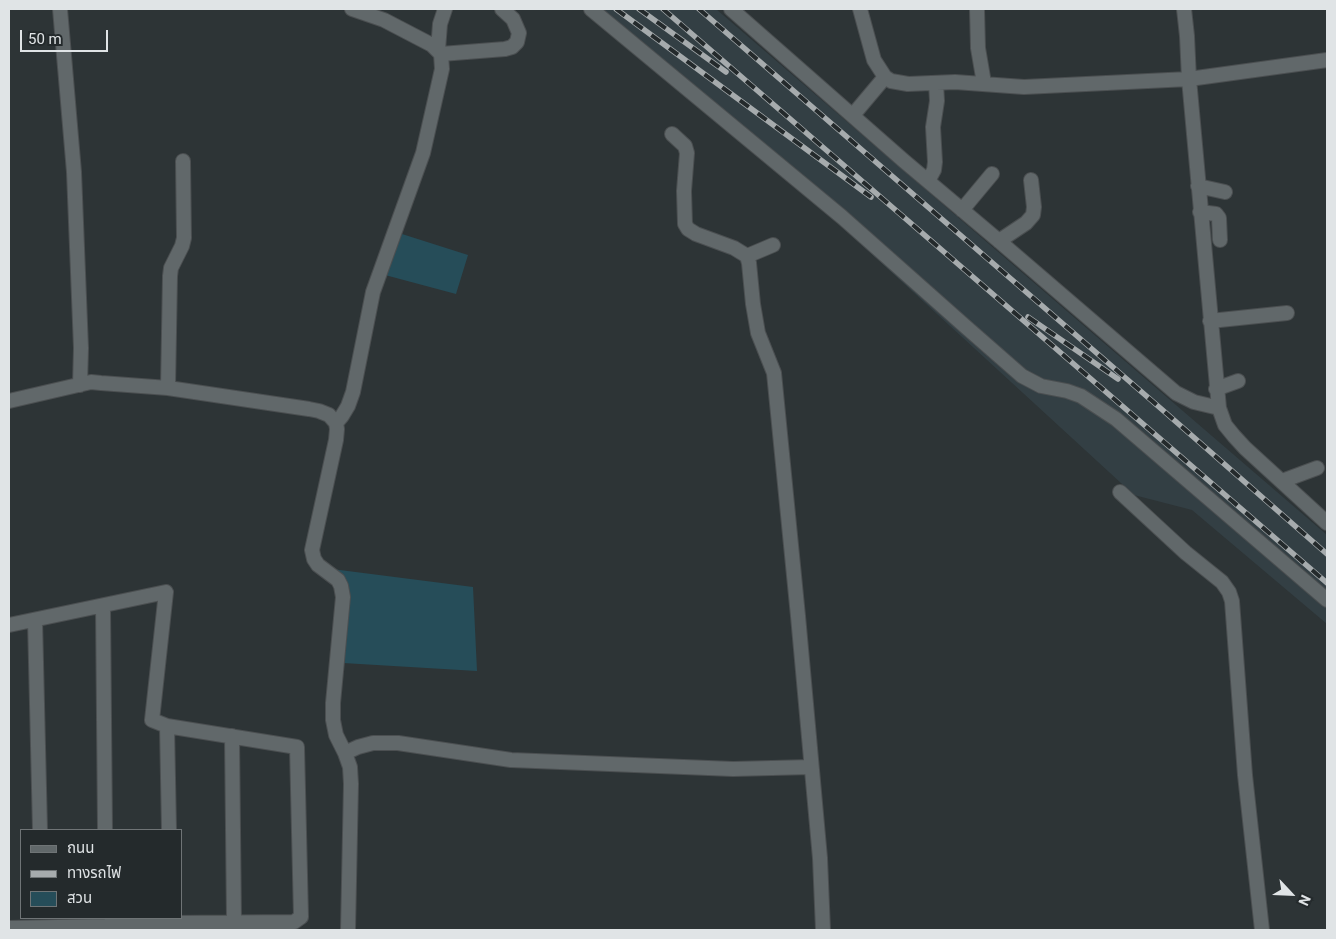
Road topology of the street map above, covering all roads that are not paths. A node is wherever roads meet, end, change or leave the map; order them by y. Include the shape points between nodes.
1 (60, 9) edge
2 (352, 9) edge
3 (445, 9) edge
4 (502, 9) edge
5 (591, 9) edge
6 (731, 9) edge
7 (860, 9) edge
8 (977, 9) edge
9 (1184, 9) edge
10 (387, 14) edge
11 (439, 52) junction
12 (1327, 60) edge
13 (885, 77) junction
14 (1189, 80) junction
15 (936, 83) junction
16 (984, 84) junction
17 (853, 115) junction
18 (672, 134) dead end
19 (183, 161) dead end
20 (992, 174) dead end
21 (1030, 180) dead end
22 (928, 181) junction
23 (1198, 186) junction
24 (1225, 192) dead end
25 (962, 210) junction
26 (1200, 212) junction
27 (1220, 240) dead end
28 (999, 241) junction
29 (773, 245) dead end
30 (746, 256) junction
31 (1287, 313) dead end
32 (1210, 321) junction
33 (1238, 381) dead end
34 (80, 385) junction
35 (168, 388) junction
36 (1216, 389) junction
37 (9, 401) edge
38 (1219, 408) junction
39 (336, 423) junction
40 (1318, 468) dead end
41 (1282, 482) junction
42 (1120, 492) dead end
43 (1327, 523) edge
44 (1327, 600) edge
45 (103, 606) junction
46 (36, 620) junction
47 (9, 625) edge
48 (167, 726) junction
49 (232, 736) junction
50 (345, 753) junction
51 (811, 766) junction
52 (40, 829) edge
53 (105, 829) edge
54 (169, 829) edge
55 (170, 921) edge
56 (105, 922) edge
57 (234, 922) junction
58 (42, 923) edge
59 (9, 928) edge
60 (348, 930) edge
61 (823, 930) edge
62 (1262, 930) edge

1 - 34 street via 74,172
2 - 10 street
3 - 11 street via 440,24
4 - 11 street via 513,19 519,33 512,47
5 - 44 street via 842,217 1022,376 1041,386 1081,396 1116,419
6 - 17 street
7 - 13 street via 874,60
8 - 16 street via 978,48
9 - 14 street
10 - 11 street
11 - 39 street via 442,69 423,152 373,292 353,392
12 - 14 street
13 - 15 street via 897,83
13 - 17 street
14 - 16 street via 1024,86
14 - 23 street
15 - 16 street
15 - 22 street via 935,162
17 - 22 street
18 - 30 street via 685,146 687,153 684,191 688,229
19 - 35 street via 184,238 170,276
20 - 25 street
21 - 28 street via 1033,215
22 - 25 street
23 - 24 street
23 - 26 street
25 - 28 street
26 - 27 street via 1216,214 1219,218
26 - 32 street
28 - 38 street via 1176,393 1194,402
29 - 30 street
30 - 51 street via 758,333 774,373
31 - 32 street
32 - 36 street
33 - 36 street
34 - 35 street via 91,382
34 - 37 street
35 - 39 street via 314,410 329,415
36 - 38 street
38 - 41 street via 1234,436
39 - 50 street via 336,440 312,550 318,565 338,580 343,597 333,720
40 - 41 street
41 - 43 street
42 - 62 street via 1230,592
45 - 46 street
45 - 48 street via 166,592 152,720
45 - 53 street
46 - 47 street
46 - 52 street
48 - 49 street
48 - 54 street
49 - 57 street
49 - 57 street via 297,747 301,917 294,922
50 - 51 street via 373,743 511,760 733,769
50 - 60 street via 351,784
51 - 61 street
55 - 56 street
55 - 57 street
56 - 58 street
58 - 59 street

